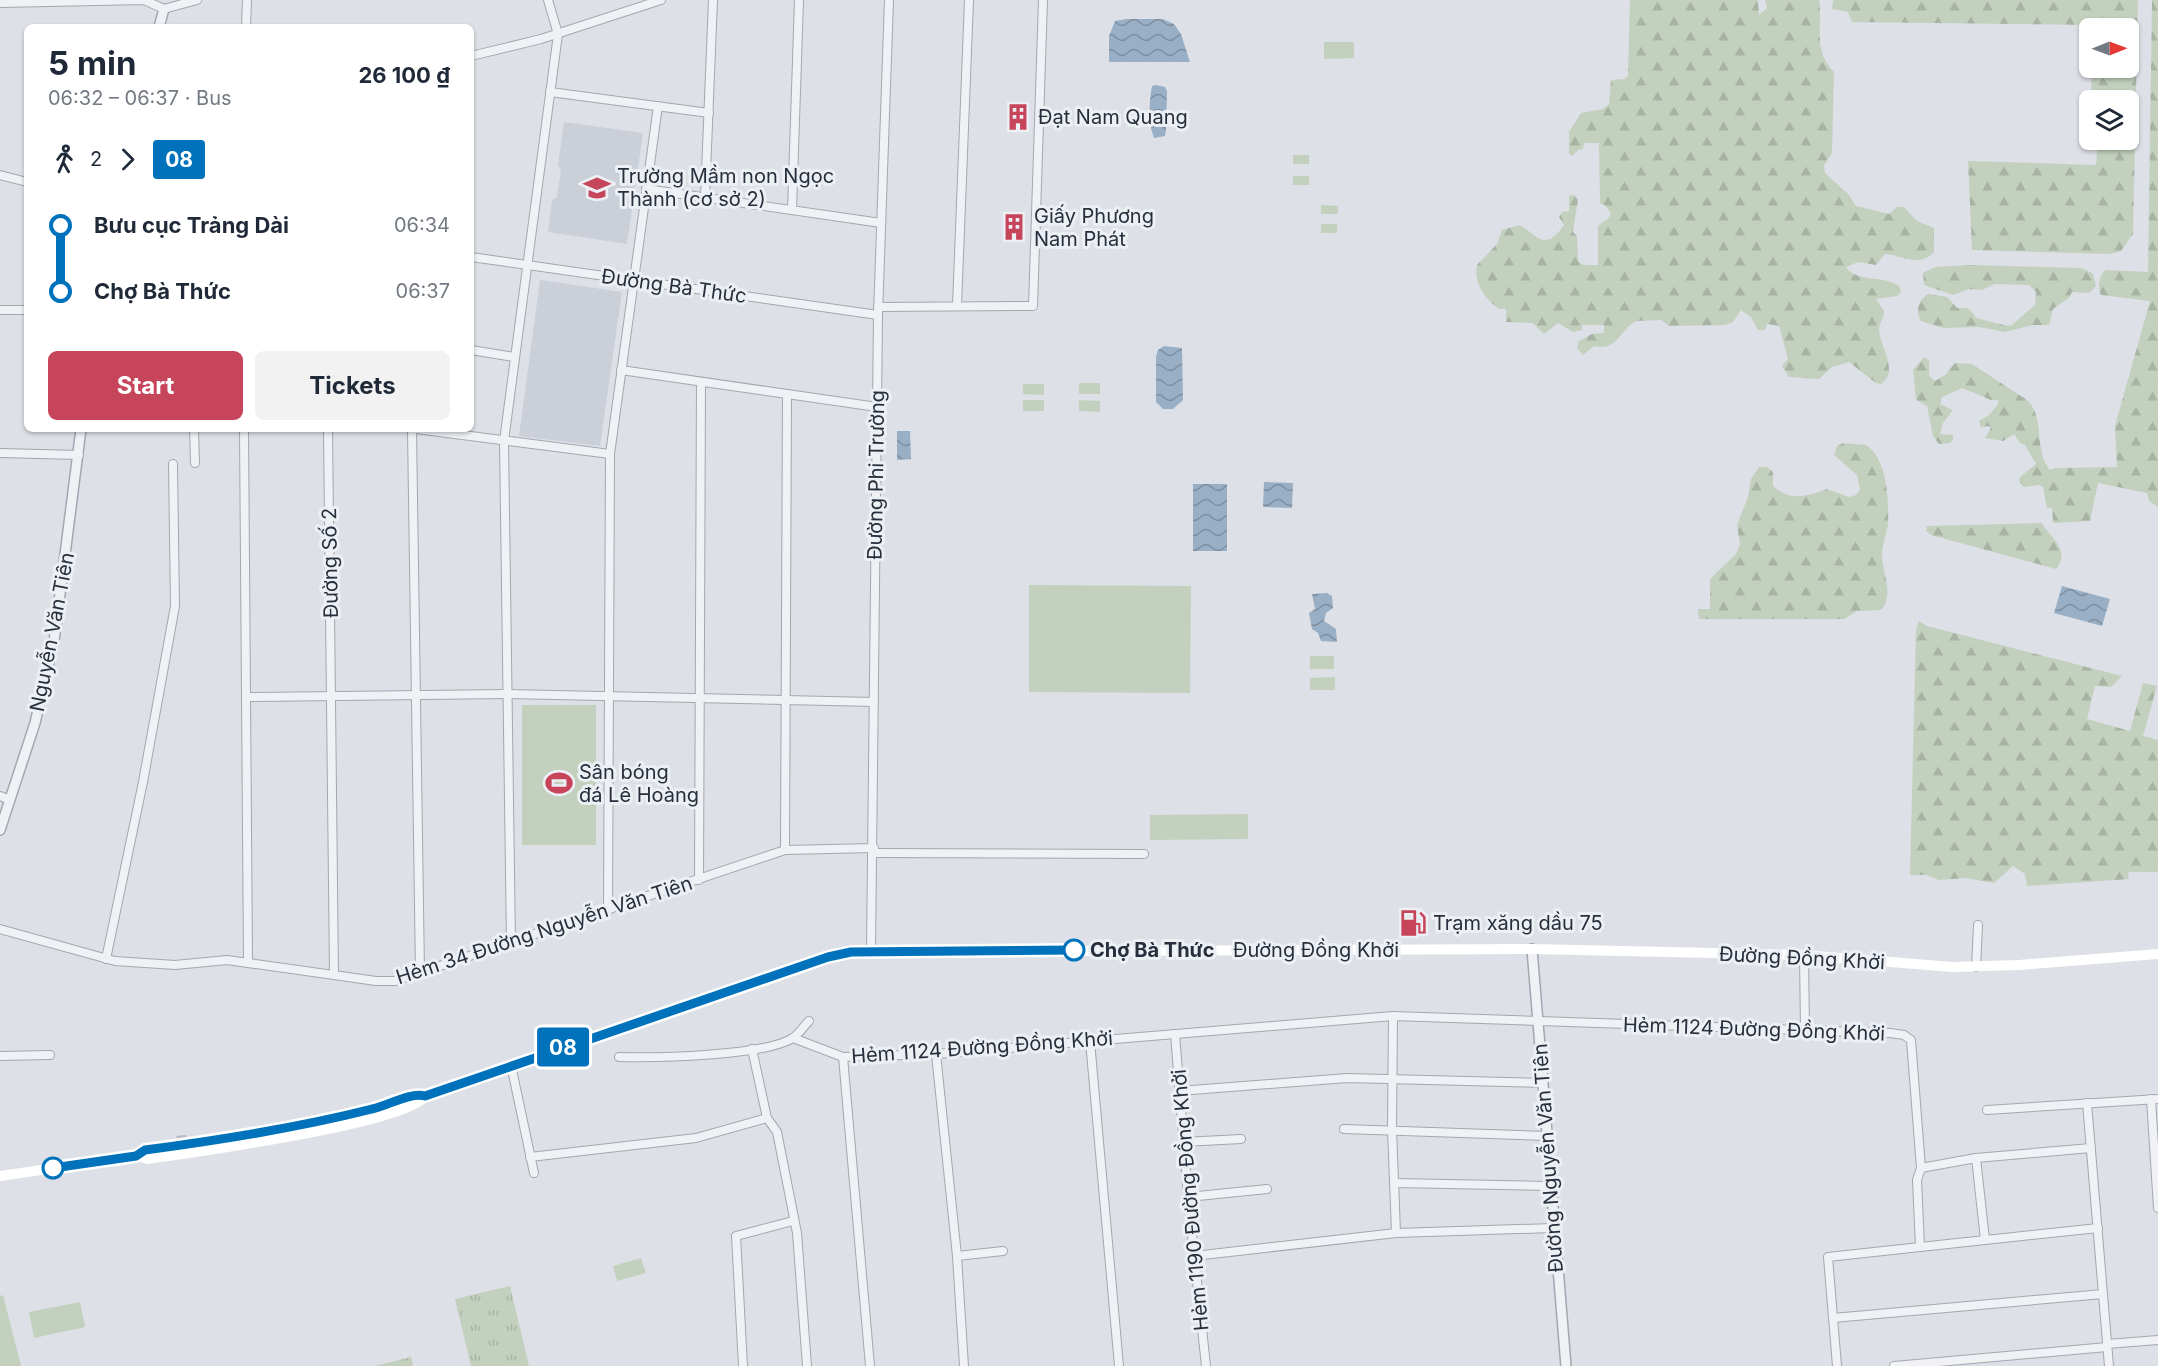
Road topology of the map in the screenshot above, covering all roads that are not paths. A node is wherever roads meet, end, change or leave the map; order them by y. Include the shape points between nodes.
1 (144, 0) edge
2 (197, 0) edge
3 (247, 0) edge
4 (548, 0) edge
5 (661, 0) edge
6 (713, 0) edge
7 (799, 0) edge
8 (889, 0) edge
9 (969, 0) edge
10 (1043, 0) edge
11 (54, 1) edge
12 (0, 3) edge
13 (164, 9) junction
14 (160, 24) edge
15 (246, 24) edge
16 (558, 34) junction
17 (474, 55) edge
18 (550, 92) junction
19 (658, 106) junction
20 (709, 113) junction
21 (0, 175) edge
22 (24, 181) edge
23 (646, 189) junction
24 (705, 198) junction
25 (792, 210) junction
26 (881, 223) junction
27 (474, 257) edge
28 (526, 265) junction
29 (634, 280) junction
30 (957, 306) junction
31 (0, 310) edge
32 (24, 310) edge
33 (878, 310) junction
34 (474, 351) edge
35 (514, 357) junction
36 (621, 370) junction
37 (701, 382) junction
38 (787, 394) junction
39 (877, 407) junction
40 (81, 432) edge
41 (194, 432) edge
42 (244, 432) edge
43 (328, 432) edge
44 (414, 432) edge
45 (436, 432) edge
46 (504, 441) junction
47 (0, 453) edge
48 (610, 454) junction
49 (78, 455) junction
50 (195, 463) dead end
51 (173, 464) dead end
52 (507, 694) junction
53 (416, 695) junction
54 (331, 696) junction
55 (609, 696) junction
56 (246, 697) junction
57 (700, 698) junction
58 (786, 700) junction
59 (874, 702) junction
60 (0, 796) edge
61 (10, 800) junction
62 (0, 830) edge
63 (785, 850) junction
64 (874, 851) junction
65 (1144, 854) dead end
66 (699, 879) junction
67 (608, 911) junction
68 (1978, 925) dead end
69 (0, 929) edge
70 (511, 944) junction
71 (1532, 949) junction
72 (871, 950) junction
73 (2158, 954) edge
74 (1804, 955) junction
75 (106, 959) junction
76 (248, 962) junction
77 (1976, 967) junction
78 (420, 974) junction
79 (334, 975) junction
80 (1393, 1016) junction
81 (809, 1021) dead end
82 (1538, 1022) junction
83 (1805, 1029) junction
84 (1175, 1034) junction
85 (793, 1038) junction
86 (1090, 1041) junction
87 (752, 1049) junction
88 (936, 1054) junction
89 (50, 1055) dead end
90 (0, 1056) edge
91 (619, 1057) dead end
92 (843, 1057) junction
93 (511, 1065) junction
94 (1393, 1078) junction
95 (1542, 1083) junction
96 (1179, 1091) junction
97 (425, 1096) junction
98 (2155, 1099) edge
99 (2087, 1103) junction
100 (1987, 1110) dead end
101 (767, 1118) junction
102 (1344, 1129) dead end
103 (1392, 1129) junction
104 (1546, 1136) junction
105 (1240, 1139) dead end
106 (196, 1141) tunnel mouth
107 (1182, 1142) junction
108 (174, 1144) tunnel mouth
109 (2091, 1148) junction
110 (136, 1156) junction
111 (530, 1157) junction
112 (1976, 1158) junction
113 (1921, 1168) junction
114 (534, 1173) dead end
115 (0, 1176) edge
116 (1394, 1183) junction
117 (1550, 1186) junction
118 (1267, 1189) dead end
119 (1188, 1197) junction
120 (2158, 1208) edge
121 (793, 1221) junction
122 (1553, 1228) junction
123 (2098, 1228) junction
124 (1396, 1233) junction
125 (1985, 1240) junction
126 (1920, 1248) junction
127 (1003, 1251) dead end
128 (957, 1256) junction
129 (1194, 1256) junction
130 (2103, 1294) junction
131 (1833, 1318) junction
132 (2158, 1340) edge
133 (2107, 1346) junction
134 (743, 1366) edge
135 (807, 1366) edge
136 (870, 1366) edge
137 (964, 1366) edge
138 (1119, 1366) edge
139 (1206, 1366) edge
140 (1566, 1366) edge
141 (1837, 1366) edge
142 (1894, 1366) edge
143 (2109, 1366) edge

1 - 11 street
1 - 13 street
2 - 13 street
3 - 15 street
4 - 16 street
5 - 16 street
6 - 20 street
7 - 25 street
8 - 26 street, Đường Phi Trường
9 - 30 street
10 - 30 street, Đường Bà Thức via 1033,306
11 - 12 street
13 - 14 street
16 - 17 street
16 - 18 street
18 - 19 street
18 - 28 street
19 - 20 street
19 - 23 street
20 - 24 street
21 - 22 street
23 - 24 street
23 - 29 street
24 - 25 street
25 - 26 street
26 - 33 street, Đường Phi Trường
27 - 28 street, Đường Bà Thức
28 - 29 street, Đường Bà Thức
28 - 35 street
29 - 33 street, Đường Bà Thức
29 - 36 street
30 - 33 street, Đường Bà Thức
31 - 32 street
33 - 39 street, Đường Phi Trường
34 - 35 street
35 - 46 street
36 - 37 street
36 - 48 street
37 - 38 street
37 - 57 street
38 - 39 street
38 - 58 street
39 - 59 street, Đường Phi Trường
40 - 49 street, Nguyễn Văn Tiên
41 - 50 street
42 - 56 street
43 - 54 street, Đường Số 2
44 - 53 street
45 - 46 street
46 - 48 street
46 - 52 street
47 - 49 street
48 - 55 street
49 - 61 street, Nguyễn Văn Tiên via 53,649
51 - 75 street via 175,606
52 - 53 street
52 - 55 street
52 - 70 street
53 - 54 street
53 - 78 street
54 - 56 street
54 - 79 street, Đường Số 2
55 - 57 street
55 - 67 street
56 - 76 street
57 - 58 street
57 - 66 street
58 - 59 street
58 - 63 street
59 - 64 street, Đường Phi Trường
60 - 61 street
61 - 62 street, Nguyễn Văn Tiên
63 - 64 street, Hẻm 34 Đường Nguyễn Văn Tiên
63 - 66 street, Hẻm 34 Đường Nguyễn Văn Tiên
64 - 65 street, Hẻm 34 Đường Nguyễn Văn Tiên
64 - 72 street, Đường Phi Trường
66 - 67 street, Hẻm 34 Đường Nguyễn Văn Tiên
67 - 70 street, Hẻm 34 Đường Nguyễn Văn Tiên
68 - 77 street
69 - 75 street, Hẻm 34 Đường Nguyễn Văn Tiên
70 - 78 street, Hẻm 34 Đường Nguyễn Văn Tiên
71 - 72 main road, Đường Đồng Khởi
71 - 74 main road, Đường Đồng Khởi
71 - 82 street, Đường Nguyễn Văn Tiên
72 - 93 main road, Đường Đồng Khởi via 828,957
73 - 77 main road, Đường Đồng Khởi
74 - 77 main road, Đường Đồng Khởi via 1927,967
74 - 83 street
75 - 76 street, Hẻm 34 Đường Nguyễn Văn Tiên via 161,965 216,959
76 - 79 street, Hẻm 34 Đường Nguyễn Văn Tiên
78 - 79 street, Hẻm 34 Đường Nguyễn Văn Tiên via 389,982
80 - 82 street, Hẻm 1124 Đường Đồng Khởi
80 - 84 street, Hẻm 1124 Đường Đồng Khởi
80 - 94 street
81 - 85 street
82 - 83 street, Hẻm 1124 Đường Đồng Khởi
82 - 95 street, Đường Nguyễn Văn Tiên
83 - 113 street, Hẻm 1124 Đường Đồng Khởi via 1890,1033 1911,1040
84 - 86 street, Hẻm 1124 Đường Đồng Khởi
84 - 96 street, Hẻm 1190 Đường Đồng Khởi
85 - 87 street
85 - 92 street, Hẻm 1124 Đường Đồng Khởi
86 - 88 street, Hẻm 1124 Đường Đồng Khởi
86 - 138 street
87 - 91 street
87 - 101 street
88 - 92 street, Hẻm 1124 Đường Đồng Khởi
88 - 128 street
89 - 90 street
92 - 136 street
93 - 97 main road, Đường Đồng Khởi
93 - 111 street
94 - 95 street
94 - 96 street via 1293,1080
94 - 103 street
95 - 104 street, Đường Nguyễn Văn Tiên
96 - 107 street, Hẻm 1190 Đường Đồng Khởi
97 - 106 main road, Đường Đồng Khởi via 343,1116
97 - 110 main road, Đường Đồng Khởi via 420,1102 376,1117 288,1137 148,1159
98 - 99 street
98 - 120 street
99 - 100 street
99 - 109 street
101 - 111 street via 696,1138
101 - 121 street via 777,1132
102 - 103 street
103 - 104 street
103 - 116 street
104 - 117 street, Đường Nguyễn Văn Tiên
105 - 107 street
107 - 119 street, Hẻm 1190 Đường Đồng Khởi
108 - 110 main road, Đường Đồng Khởi via 143,1150
109 - 112 street
109 - 123 street
110 - 115 main road, Đường Đồng Khởi
111 - 114 street
112 - 113 street
112 - 125 street
113 - 126 street via 1917,1180
116 - 117 street
116 - 124 street
117 - 122 street, Đường Nguyễn Văn Tiên
118 - 119 street
119 - 129 street, Hẻm 1190 Đường Đồng Khởi
121 - 134 street via 736,1236
121 - 135 street via 802,1272
122 - 124 street
122 - 140 street, Đường Nguyễn Văn Tiên
123 - 125 street
123 - 130 street
124 - 129 street
125 - 126 street
126 - 131 street via 1828,1257
127 - 128 street
128 - 137 street
129 - 139 street, Hẻm 1190 Đường Đồng Khởi
130 - 131 street
130 - 133 street
131 - 141 street
132 - 133 street
133 - 142 street
133 - 143 street

